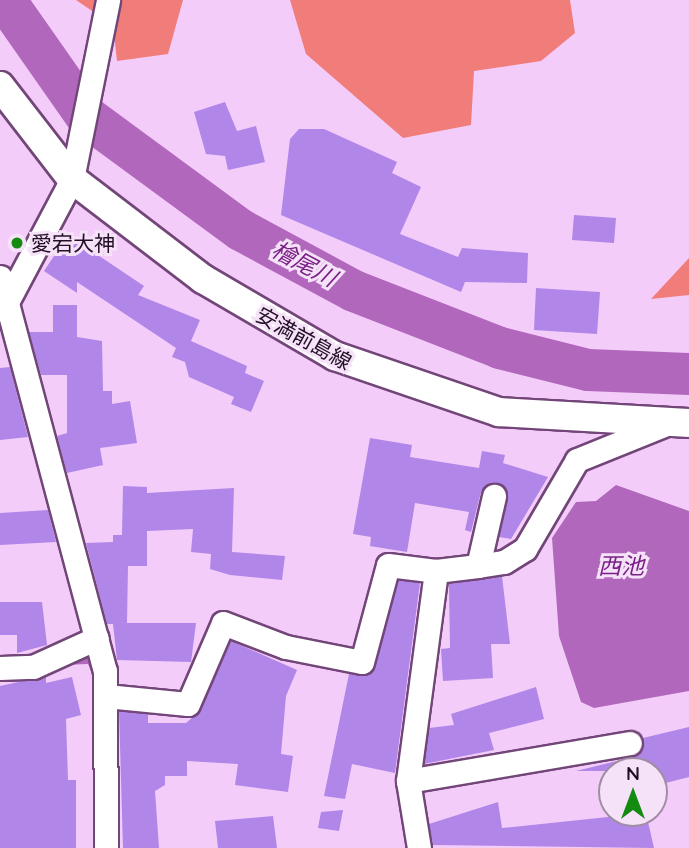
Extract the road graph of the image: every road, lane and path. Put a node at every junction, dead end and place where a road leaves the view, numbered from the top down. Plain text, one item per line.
1 (108, 0) edge
2 (0, 86) edge
3 (75, 168) junction
4 (0, 277) edge
5 (4, 301) edge
6 (677, 424) edge
7 (494, 496) dead end
8 (478, 566) junction
9 (436, 571) junction
10 (97, 638) junction
11 (0, 668) edge
12 (106, 696) junction
13 (630, 743) dead end
14 (408, 782) junction
15 (106, 848) edge
16 (419, 848) edge

1 - 3 street
2 - 3 main road, 安満前島線
3 - 5 street
3 - 6 main road, 安満前島線
4 - 5 street
5 - 10 street
6 - 8 street
7 - 8 street
8 - 9 street
9 - 12 street
9 - 14 street
10 - 11 street
10 - 12 street
12 - 15 street
13 - 14 street
14 - 16 street

